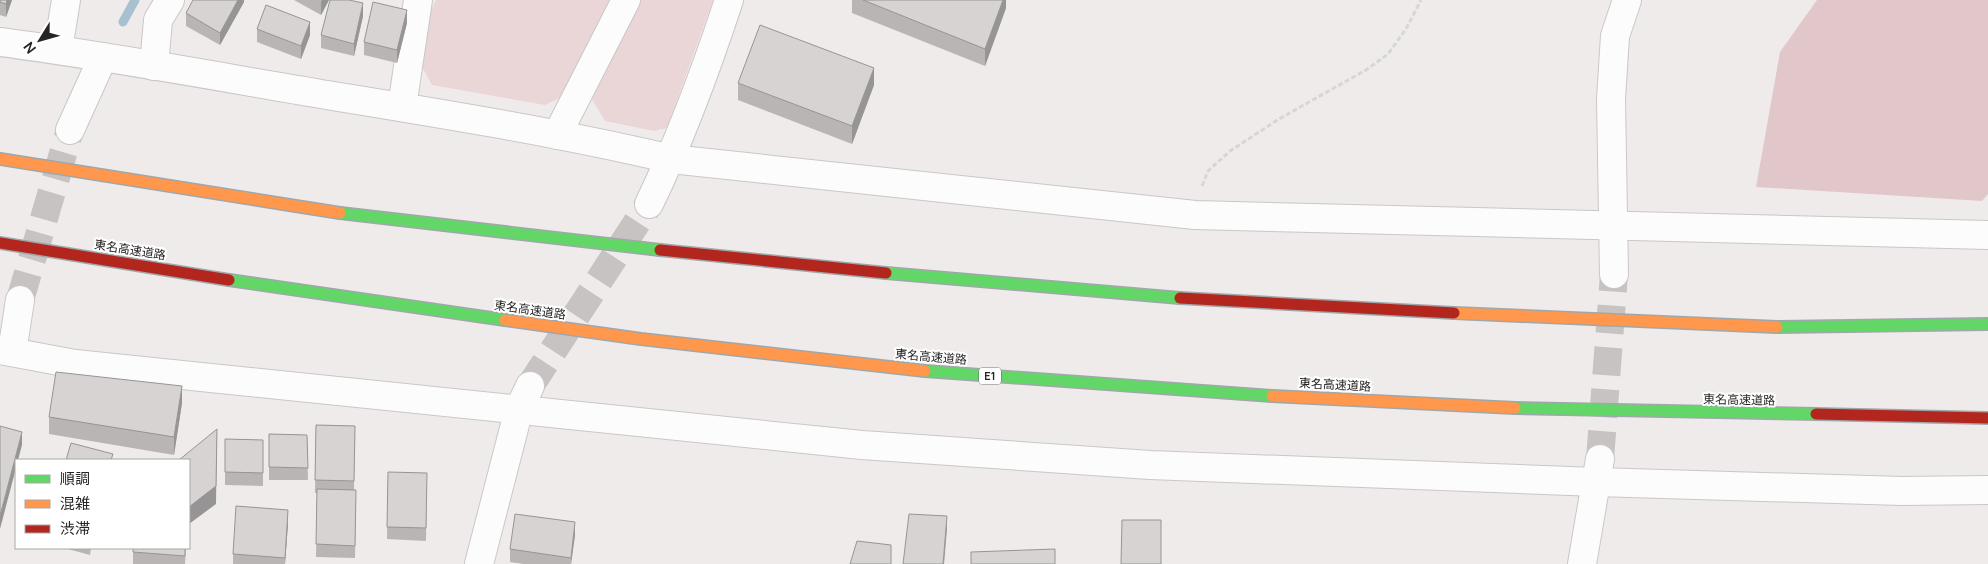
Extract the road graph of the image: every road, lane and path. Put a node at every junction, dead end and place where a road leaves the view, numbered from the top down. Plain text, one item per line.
1 (66, 0) edge
2 (170, 0) edge
3 (418, 0) edge
4 (626, 0) edge
5 (729, 0) edge
6 (1421, 0) edge
7 (1627, 0) edge
8 (0, 42) edge
9 (58, 50) junction
10 (103, 57) junction
11 (154, 66) junction
12 (402, 107) junction
13 (70, 130) tunnel mouth
14 (557, 136) junction
15 (0, 159) edge
16 (671, 159) junction
17 (649, 204) tunnel mouth
18 (1195, 215) junction
19 (1613, 225) junction
20 (1988, 235) edge
21 (0, 243) edge
22 (1614, 274) tunnel mouth
23 (20, 300) tunnel mouth
24 (1988, 324) edge
25 (6, 351) edge
26 (524, 398) junction
27 (1988, 418) edge
28 (1598, 471) junction
29 (1988, 490) edge
30 (479, 564) edge
31 (1582, 564) edge

1 - 9 street
2 - 11 street
3 - 12 street
4 - 14 street
5 - 16 street
6 - 18 path
7 - 19 street
8 - 9 street
9 - 10 street
10 - 11 street
10 - 13 street
11 - 12 street
12 - 14 street
14 - 16 street
15 - 24 highway
16 - 17 street
16 - 18 street
18 - 19 street
19 - 20 street
19 - 22 street
21 - 27 highway, 東名高速道路 / E1
23 - 25 street
25 - 26 street
26 - 28 street
26 - 30 street
28 - 29 street
28 - 31 street

